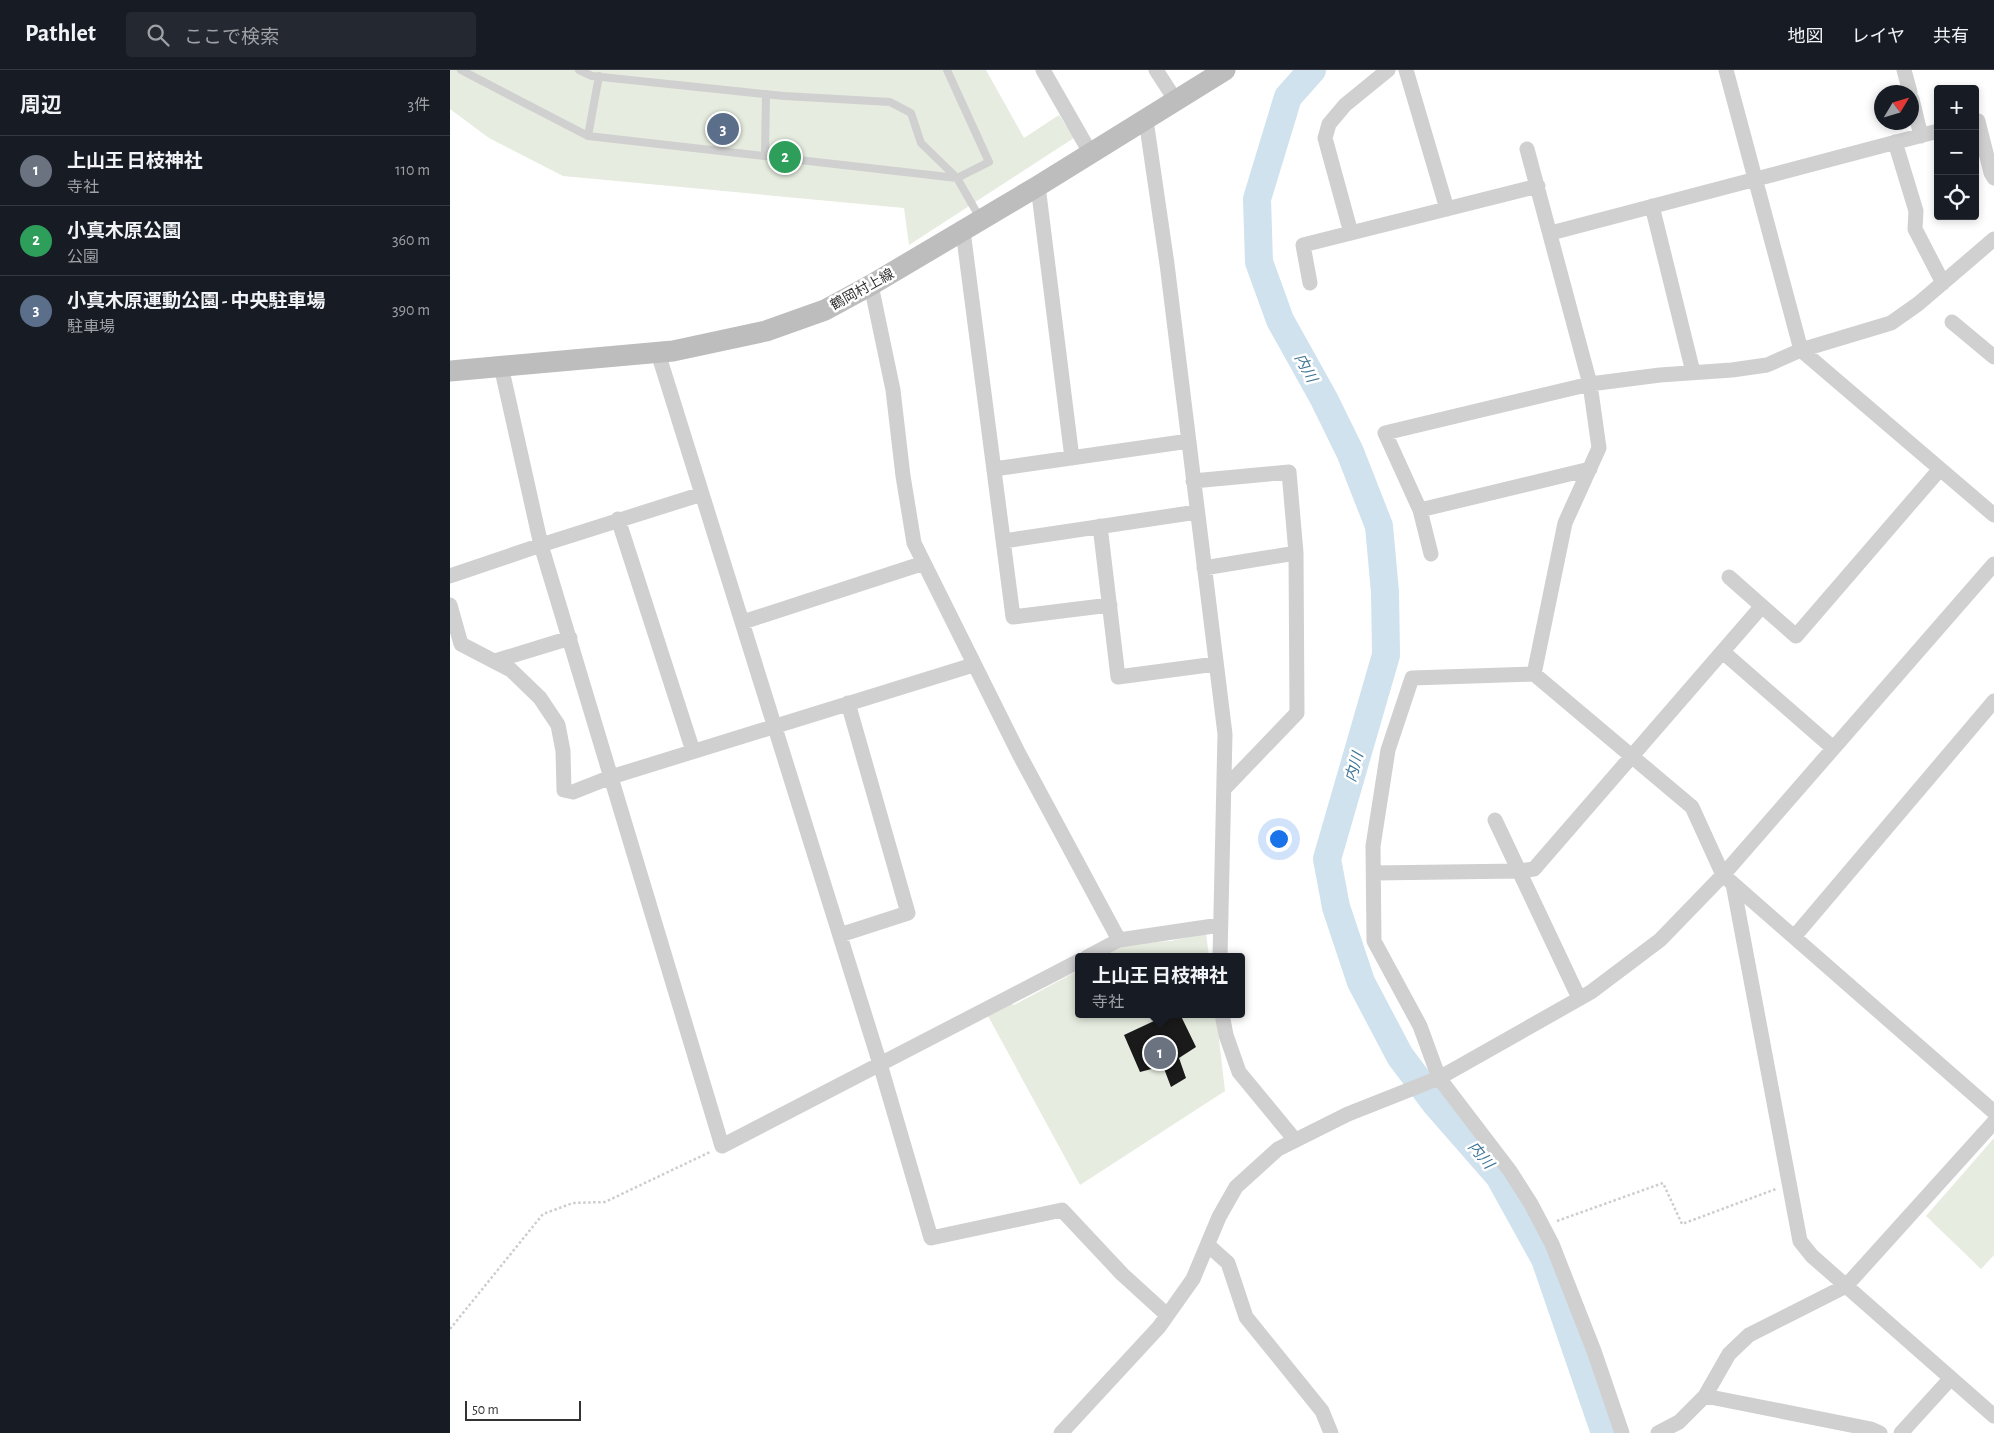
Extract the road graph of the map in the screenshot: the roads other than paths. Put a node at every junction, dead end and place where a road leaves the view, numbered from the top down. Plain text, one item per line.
1 (460, 70) edge
2 (579, 70) edge
3 (947, 70) edge
4 (1043, 70) edge
5 (1156, 70) edge
6 (1225, 70) edge
7 (1388, 70) edge
8 (1406, 70) edge
9 (1726, 70) edge
10 (1904, 70) edge
11 (599, 76) junction
12 (1908, 85) edge
13 (766, 94) junction
14 (1176, 102) junction
15 (1146, 120) junction
16 (1979, 125) edge
17 (1919, 128) edge
18 (1934, 132) edge
19 (588, 136) junction
20 (1921, 136) junction
21 (1895, 142) junction
22 (1528, 149) dead end
23 (1091, 154) junction
24 (765, 156) junction
25 (957, 178) junction
26 (1994, 178) edge
27 (1756, 179) junction
28 (1038, 186) junction
29 (1538, 186) junction
30 (1652, 206) junction
31 (1446, 209) junction
32 (981, 219) junction
33 (963, 231) junction
34 (1351, 233) junction
35 (1551, 233) junction
36 (1994, 239) edge
37 (1943, 282) junction
38 (1310, 283) dead end
39 (871, 285) junction
40 (1952, 322) dead end
41 (1801, 350) junction
42 (658, 352) junction
43 (1994, 357) edge
44 (501, 366) junction
45 (450, 371) edge
46 (1693, 372) junction
47 (1590, 384) junction
48 (1188, 441) junction
49 (1072, 458) junction
50 (994, 469) junction
51 (1590, 469) junction
52 (1940, 469) junction
53 (1193, 480) junction
54 (702, 494) junction
55 (1420, 510) junction
56 (1197, 512) junction
57 (1994, 515) edge
58 (618, 520) junction
59 (1100, 526) junction
60 (1004, 541) junction
61 (542, 545) junction
62 (1296, 553) junction
63 (1431, 554) dead end
64 (924, 563) junction
65 (1994, 564) edge
66 (1204, 568) junction
67 (450, 576) edge
68 (1729, 577) dead end
69 (450, 605) edge
70 (1110, 605) junction
71 (1762, 606) junction
72 (743, 622) junction
73 (570, 638) junction
74 (1723, 652) junction
75 (495, 660) junction
76 (1216, 664) junction
77 (973, 665) junction
78 (1534, 674) junction
79 (1994, 701) edge
80 (848, 704) junction
81 (775, 726) junction
82 (1833, 748) junction
83 (693, 751) junction
84 (1632, 756) junction
85 (611, 777) junction
86 (1224, 789) junction
87 (1495, 820) dead end
88 (1519, 871) junction
89 (1374, 873) junction
90 (1728, 880) junction
91 (1220, 925) junction
92 (840, 935) junction
93 (1794, 937) junction
94 (1119, 940) junction
95 (1095, 953) edge
96 (1220, 953) edge
97 (1075, 963) edge
98 (1579, 998) junction
99 (1223, 1018) edge
100 (880, 1064) junction
101 (1439, 1078) junction
102 (1994, 1112) edge
103 (1994, 1122) edge
104 (1295, 1140) junction
105 (1208, 1245) junction
106 (1846, 1286) junction
107 (1167, 1315) junction
108 (1952, 1378) junction
109 (1706, 1396) junction
110 (1994, 1416) edge
111 (1683, 1428) edge
112 (1061, 1433) edge
113 (1331, 1433) edge
114 (1622, 1433) edge
115 (1658, 1433) edge
116 (1880, 1433) edge
117 (1902, 1433) edge

1 - 19 lane
2 - 11 lane
3 - 25 lane
4 - 23 street
5 - 14 street
6 - 14 main road, 鶴岡村上線
7 - 34 street
8 - 31 street
9 - 27 street
10 - 12 street
11 - 13 lane
11 - 19 lane
13 - 24 lane
13 - 25 lane
14 - 15 main road, 鶴岡村上線
15 - 23 main road, 鶴岡村上線
15 - 48 street
16 - 26 street
17 - 20 street
18 - 20 street
19 - 24 lane
20 - 21 street
21 - 27 street
21 - 37 street
22 - 29 street
23 - 28 main road, 鶴岡村上線
24 - 25 lane
25 - 32 lane
27 - 30 street
27 - 41 street
28 - 32 main road, 鶴岡村上線
28 - 49 street
29 - 31 street
29 - 35 street
30 - 35 street
30 - 46 street
31 - 34 street
32 - 33 main road, 鶴岡村上線
33 - 39 main road, 鶴岡村上線
33 - 50 street
34 - 38 street
35 - 47 street
36 - 37 street
37 - 41 street
39 - 42 main road, 鶴岡村上線
39 - 64 street
40 - 43 street
41 - 46 street
41 - 52 street
42 - 44 main road, 鶴岡村上線
42 - 54 street
44 - 45 main road, 鶴岡村上線
44 - 61 street
46 - 47 street
47 - 51 street
47 - 55 street
48 - 49 street
48 - 53 street
49 - 50 street
50 - 60 street
51 - 55 street
51 - 78 street
52 - 57 street
52 - 71 street
53 - 56 street
53 - 62 street
54 - 58 street
54 - 72 street
55 - 63 street
56 - 59 street
56 - 66 street
58 - 61 street
58 - 83 street
59 - 60 street
59 - 70 street
60 - 70 street
61 - 67 street
61 - 73 street
62 - 66 street
62 - 86 street
64 - 72 street
64 - 77 street
65 - 82 street
66 - 76 street
68 - 71 street
69 - 75 street
70 - 76 street
71 - 74 street
72 - 81 street
73 - 75 street
73 - 85 street
74 - 82 street
74 - 84 street
75 - 85 street
76 - 86 street
77 - 80 street
77 - 94 street
78 - 84 street
78 - 89 street
79 - 93 street
80 - 81 street
80 - 92 street
81 - 83 street
81 - 92 street
82 - 90 street
83 - 85 street
84 - 88 street
84 - 90 street
85 - 100 street
86 - 91 street
87 - 88 street
88 - 89 street
88 - 98 street
89 - 101 street
90 - 93 street
90 - 98 street
90 - 106 street
91 - 94 street
91 - 96 street
92 - 100 street
93 - 102 street
94 - 95 street
97 - 100 street
98 - 101 street
99 - 104 street
100 - 107 street
101 - 104 street
101 - 114 street
103 - 106 street
104 - 105 street
105 - 107 street
105 - 113 street
106 - 108 street
106 - 109 street
107 - 112 street
108 - 110 street
108 - 117 street
109 - 111 street
109 - 116 street
111 - 115 street

